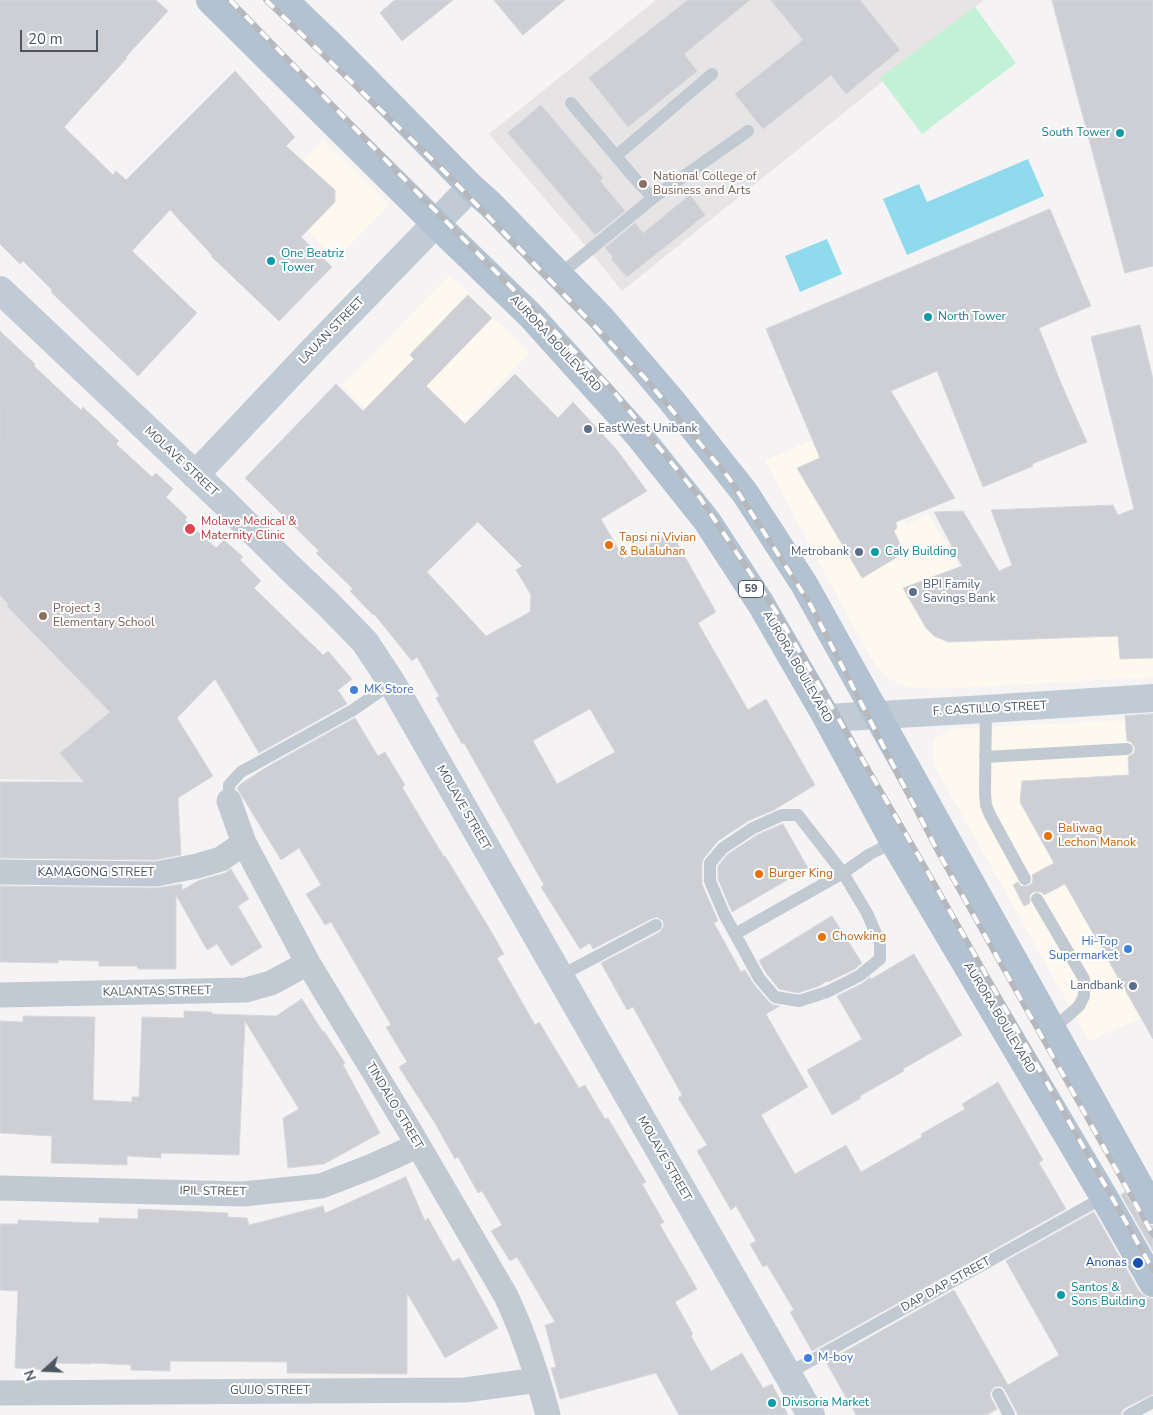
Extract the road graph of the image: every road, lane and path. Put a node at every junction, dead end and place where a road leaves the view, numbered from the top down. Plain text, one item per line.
1 (210, 0) edge
2 (284, 0) edge
3 (712, 74) dead end
4 (571, 103) dead end
5 (748, 131) dead end
6 (616, 156) junction
7 (471, 187) junction
8 (653, 198) junction
9 (435, 223) junction
10 (559, 275) junction
11 (0, 290) edge
12 (196, 475) junction
13 (392, 683) junction
14 (1153, 698) edge
15 (986, 710) junction
16 (877, 715) junction
17 (827, 718) junction
18 (1127, 749) dead end
19 (985, 757) junction
20 (229, 801) joint
21 (894, 842) junction
22 (244, 843) junction
23 (0, 872) edge
24 (843, 873) junction
25 (1025, 879) dead end
26 (1037, 899) dead end
27 (656, 925) dead end
28 (735, 934) junction
29 (308, 963) junction
30 (560, 976) junction
31 (0, 995) edge
32 (1053, 1029) junction
33 (418, 1146) junction
34 (0, 1188) edge
35 (1104, 1196) junction
36 (1153, 1210) edge
37 (1153, 1283) edge
38 (787, 1374) junction
39 (538, 1380) junction
40 (0, 1393) edge
41 (998, 1394) dead end
42 (1153, 1402) edge
43 (548, 1415) edge
44 (811, 1415) edge
45 (1009, 1415) edge
46 (1129, 1415) edge

1 - 9 main road, AURORA BOULEVARD / 59
2 - 7 main road
3 - 6 lane
4 - 6 lane
5 - 8 lane
6 - 8 lane
7 - 9 street, LAUAN STREET
7 - 10 main road
8 - 10 lane
9 - 12 street, LAUAN STREET
9 - 17 main road, AURORA BOULEVARD / 59
10 - 16 main road
11 - 12 street, MOLAVE STREET
12 - 13 street, MOLAVE STREET
13 - 20 lane
13 - 30 street, MOLAVE STREET
14 - 15 street, F. CASTILLO STREET
15 - 16 street, F. CASTILLO STREET
15 - 19 lane
16 - 17 street, F. CASTILLO STREET
16 - 32 main road
17 - 21 main road, AURORA BOULEVARD / 59
18 - 19 lane
19 - 25 lane
20 - 22 street, TINDALO STREET
21 - 24 lane
21 - 35 main road, AURORA BOULEVARD / 59
22 - 23 street, KAMAGONG STREET
22 - 29 street, TINDALO STREET
24 - 28 lane
24 - 28 lane
24 - 28 lane
26 - 32 lane
27 - 30 lane
29 - 31 street, KALANTAS STREET
29 - 33 street, TINDALO STREET
30 - 38 street, MOLAVE STREET
32 - 36 main road
33 - 34 street, IPIL STREET
33 - 39 street, TINDALO STREET
35 - 37 main road, AURORA BOULEVARD / 59
35 - 38 lane, DAP DAP STREET
38 - 44 street, MOLAVE STREET
39 - 40 street, GUIJO STREET
39 - 43 street, TINDALO STREET
41 - 45 lane
42 - 46 lane

